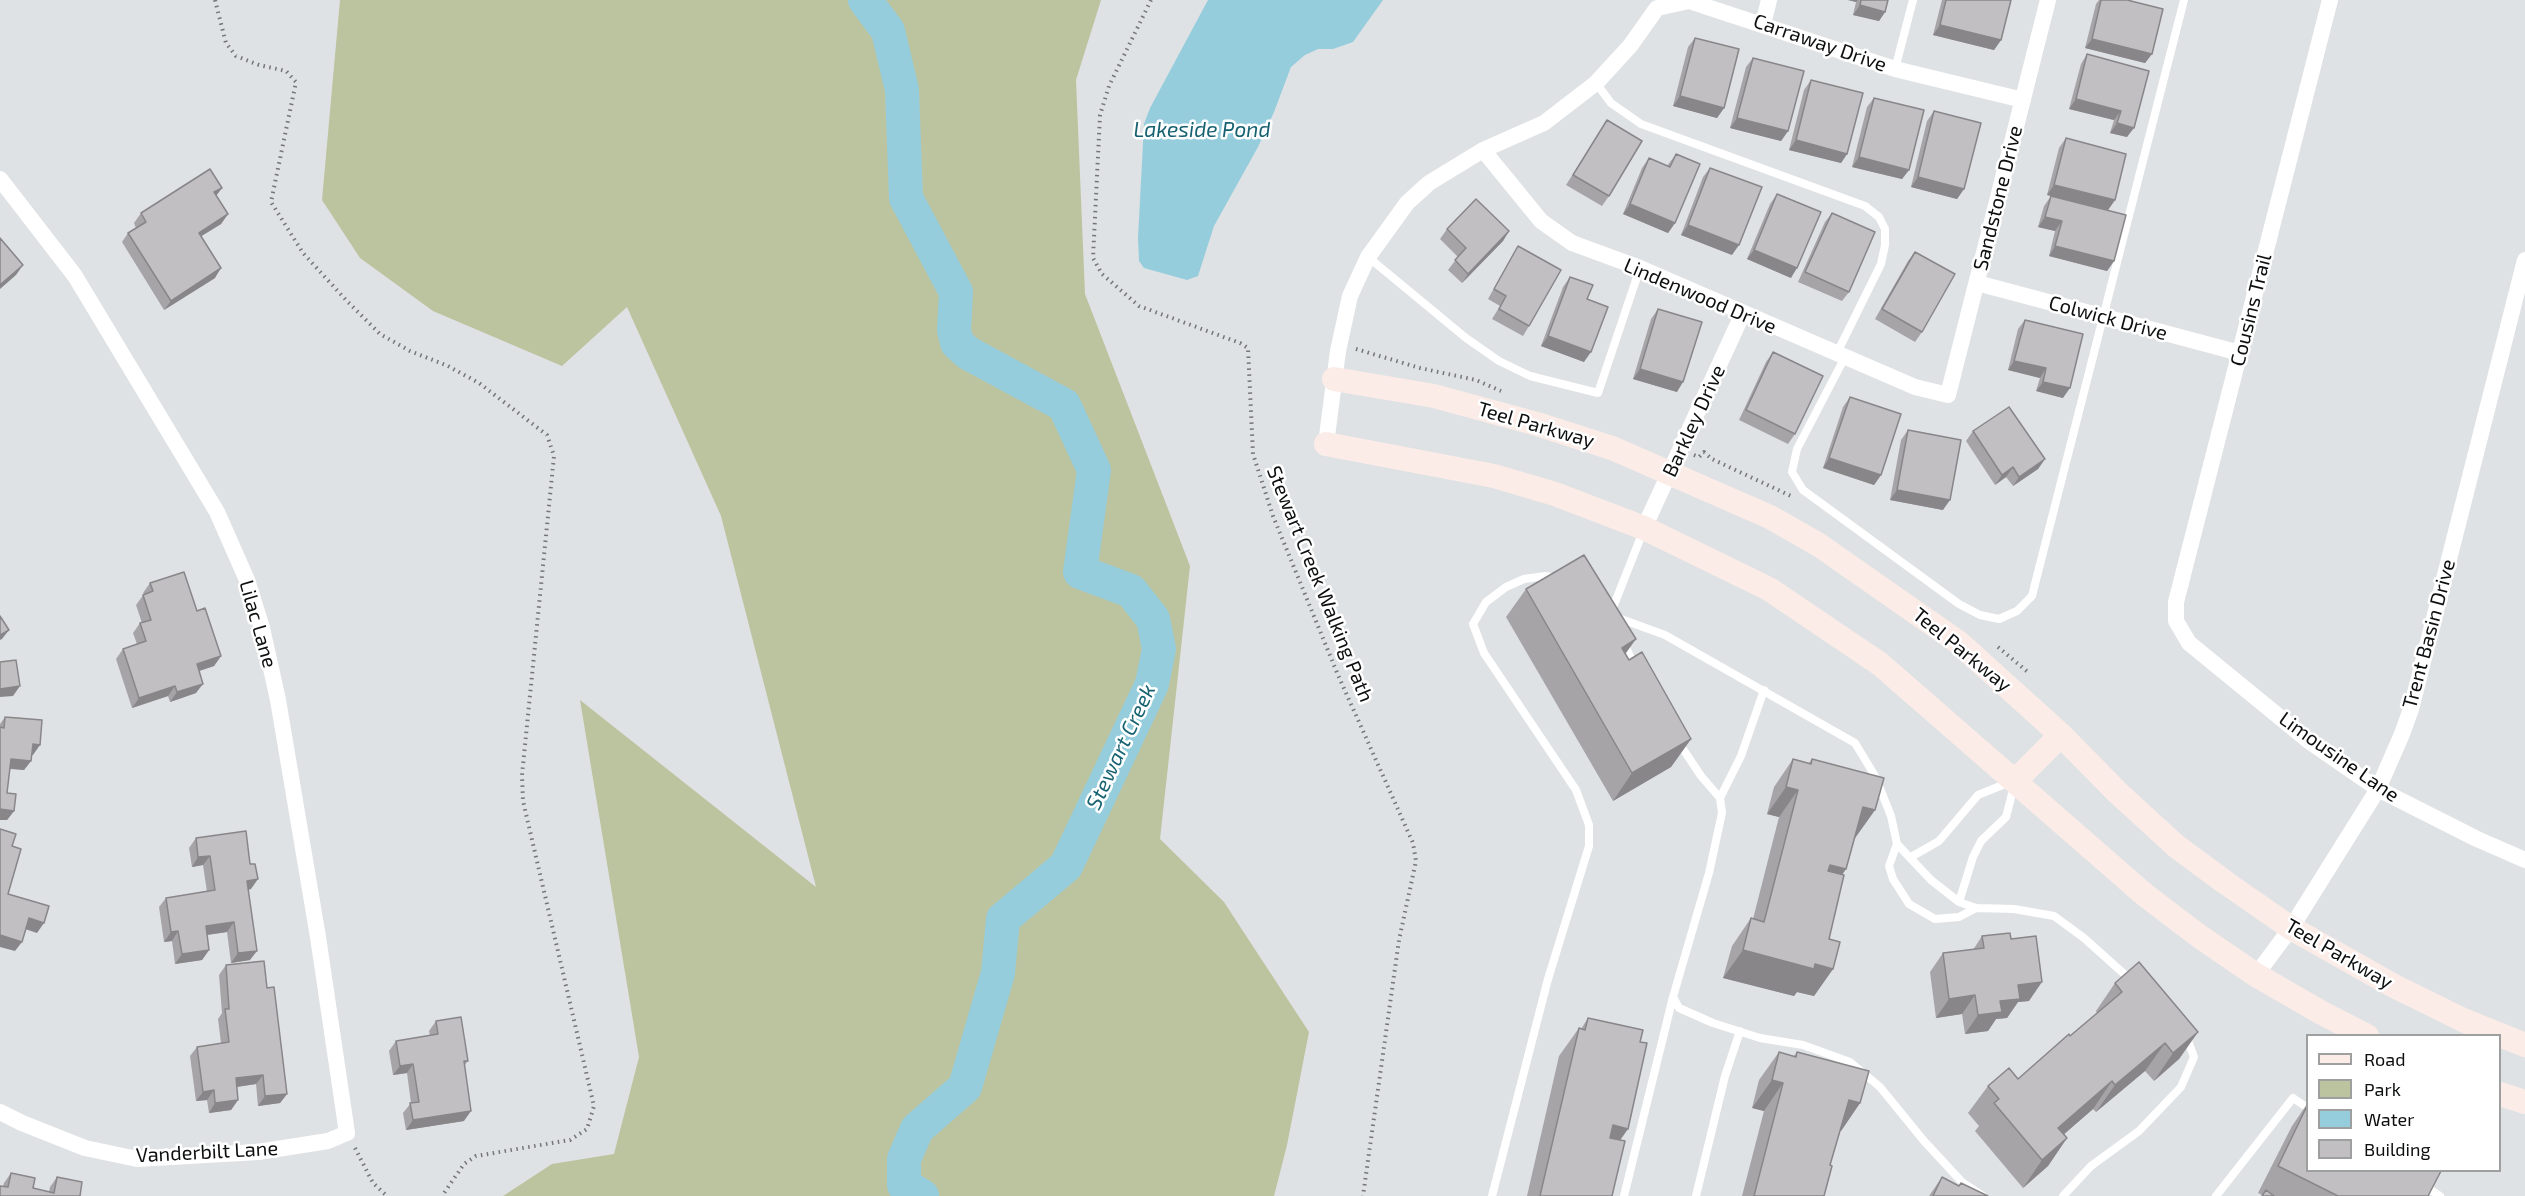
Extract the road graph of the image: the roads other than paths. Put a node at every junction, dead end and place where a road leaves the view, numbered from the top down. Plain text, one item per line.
1 (1769, 0) edge
2 (1913, 0) edge
3 (2048, 0) edge
4 (2184, 0) edge
5 (2330, 0) edge
6 (1763, 24) junction
7 (1896, 69) junction
8 (1596, 83) junction
9 (2023, 100) junction
10 (1483, 150) junction
11 (0, 179) edge
12 (1368, 257) junction
13 (2525, 260) edge
14 (1640, 268) junction
15 (1977, 283) junction
16 (1743, 313) junction
17 (2105, 317) junction
18 (2240, 353) junction
19 (1841, 355) junction
20 (1334, 379) junction
21 (1948, 395) joint
22 (1326, 444) joint
23 (1670, 472) junction
24 (1644, 528) junction
25 (1564, 579) edge
26 (1603, 606) edge
27 (1610, 615) junction
28 (2176, 621) joint
29 (1614, 624) edge
30 (1619, 633) edge
31 (1641, 678) edge
32 (1764, 690) junction
33 (2061, 735) junction
34 (1675, 736) edge
35 (2016, 780) junction
36 (2378, 789) junction
37 (1720, 798) junction
38 (1897, 844) junction
39 (1911, 857) junction
40 (2525, 860) edge
41 (1959, 902) junction
42 (1976, 908) junction
43 (2290, 928) junction
44 (2256, 975) junction
45 (2137, 985) edge
46 (1673, 997) junction
47 (2184, 1028) edge
48 (1740, 1031) junction
49 (2365, 1034) edge
50 (2498, 1034) edge
51 (2501, 1035) edge
52 (2525, 1045) edge
53 (2501, 1095) edge
54 (2525, 1102) edge
55 (2306, 1107) edge
56 (0, 1112) edge
57 (347, 1132) joint
58 (2411, 1177) edge
59 (1492, 1196) edge
60 (1624, 1196) edge
61 (1696, 1196) edge
62 (1983, 1196) edge
63 (2063, 1196) edge
64 (2216, 1196) edge
65 (2440, 1196) edge

1 - 6 street
2 - 7 lane
3 - 9 street, Sandstone Drive
4 - 17 lane
5 - 18 street, Cousins Trail
6 - 7 street, Carraway Drive
6 - 8 street, Carraway Drive
7 - 9 street, Carraway Drive
8 - 10 street, Carraway Drive
8 - 19 lane
9 - 15 street, Sandstone Drive
10 - 12 street, Carraway Drive
10 - 14 street, Lindenwood Drive
11 - 57 street, Lilac Lane
12 - 14 lane
12 - 20 street, Carraway Drive
13 - 36 street, Trent Basin Drive
14 - 16 street, Lindenwood Drive
15 - 17 street, Colwick Drive
15 - 21 street, Sandstone Drive
16 - 19 street, Lindenwood Drive
16 - 23 street, Barkley Drive
17 - 18 street, Colwick Drive
17 - 19 lane
18 - 28 street, Cousins Trail
19 - 21 street, Lindenwood Drive
20 - 22 street, Carraway Drive
20 - 23 street, Teel Parkway
22 - 24 street
23 - 24 street, Barkley Drive
23 - 33 street, Teel Parkway
24 - 27 lane
24 - 35 street
25 - 59 lane
26 - 27 lane
27 - 29 lane
27 - 32 lane
28 - 36 street, Limousine Lane
30 - 31 lane
32 - 37 lane
32 - 38 lane
33 - 35 street
33 - 43 street, Teel Parkway
34 - 37 lane
35 - 39 lane
35 - 41 lane
35 - 44 street
36 - 40 street, Limousine Lane
36 - 43 street, Trent Basin Drive
37 - 46 lane
38 - 39 lane
38 - 42 lane
39 - 41 lane
41 - 42 lane
42 - 45 lane
43 - 44 street, Trent Basin Drive
43 - 50 street, Teel Parkway
44 - 49 street
46 - 48 lane
46 - 60 lane
47 - 63 lane
48 - 61 lane
48 - 62 lane
51 - 52 street, Teel Parkway
53 - 54 street
55 - 64 lane
56 - 57 street, Vanderbilt Lane
58 - 65 lane

